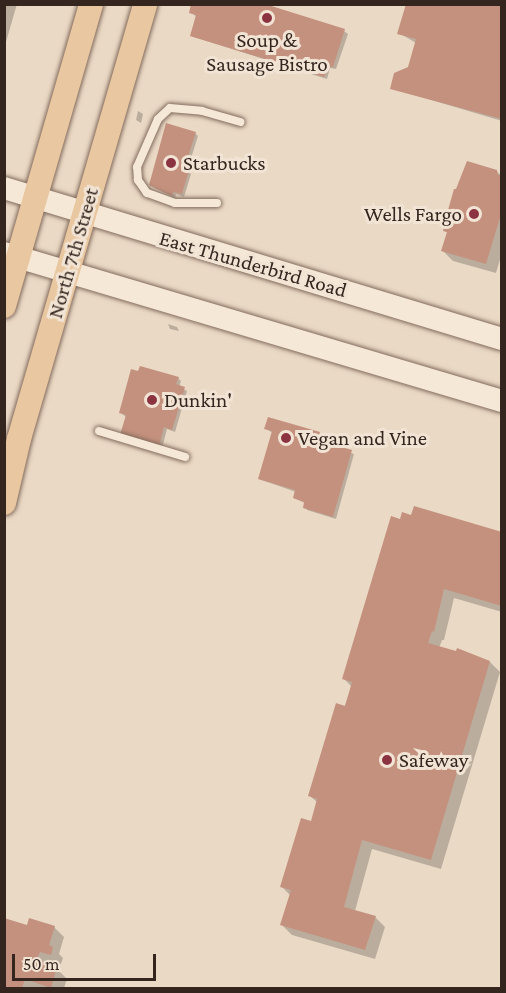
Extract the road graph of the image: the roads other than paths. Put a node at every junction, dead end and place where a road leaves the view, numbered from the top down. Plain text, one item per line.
1 (91, 4) edge
2 (144, 4) edge
3 (240, 122) dead end
4 (4, 188) edge
5 (35, 198) junction
6 (217, 203) dead end
7 (84, 214) junction
8 (11, 255) edge
9 (68, 272) junction
10 (4, 306) edge
11 (501, 339) edge
12 (501, 401) edge
13 (99, 431) dead end
14 (185, 457) dead end
15 (4, 503) edge

1 - 5 main road
2 - 7 main road, North 7th Street
3 - 6 lane
4 - 5 main road, East Thunderbird Road
5 - 7 main road, East Thunderbird Road
5 - 8 main road
7 - 9 main road, North 7th Street
7 - 11 main road, East Thunderbird Road
8 - 9 main road
8 - 10 main road
9 - 12 main road
9 - 15 main road, North 7th Street
13 - 14 lane

